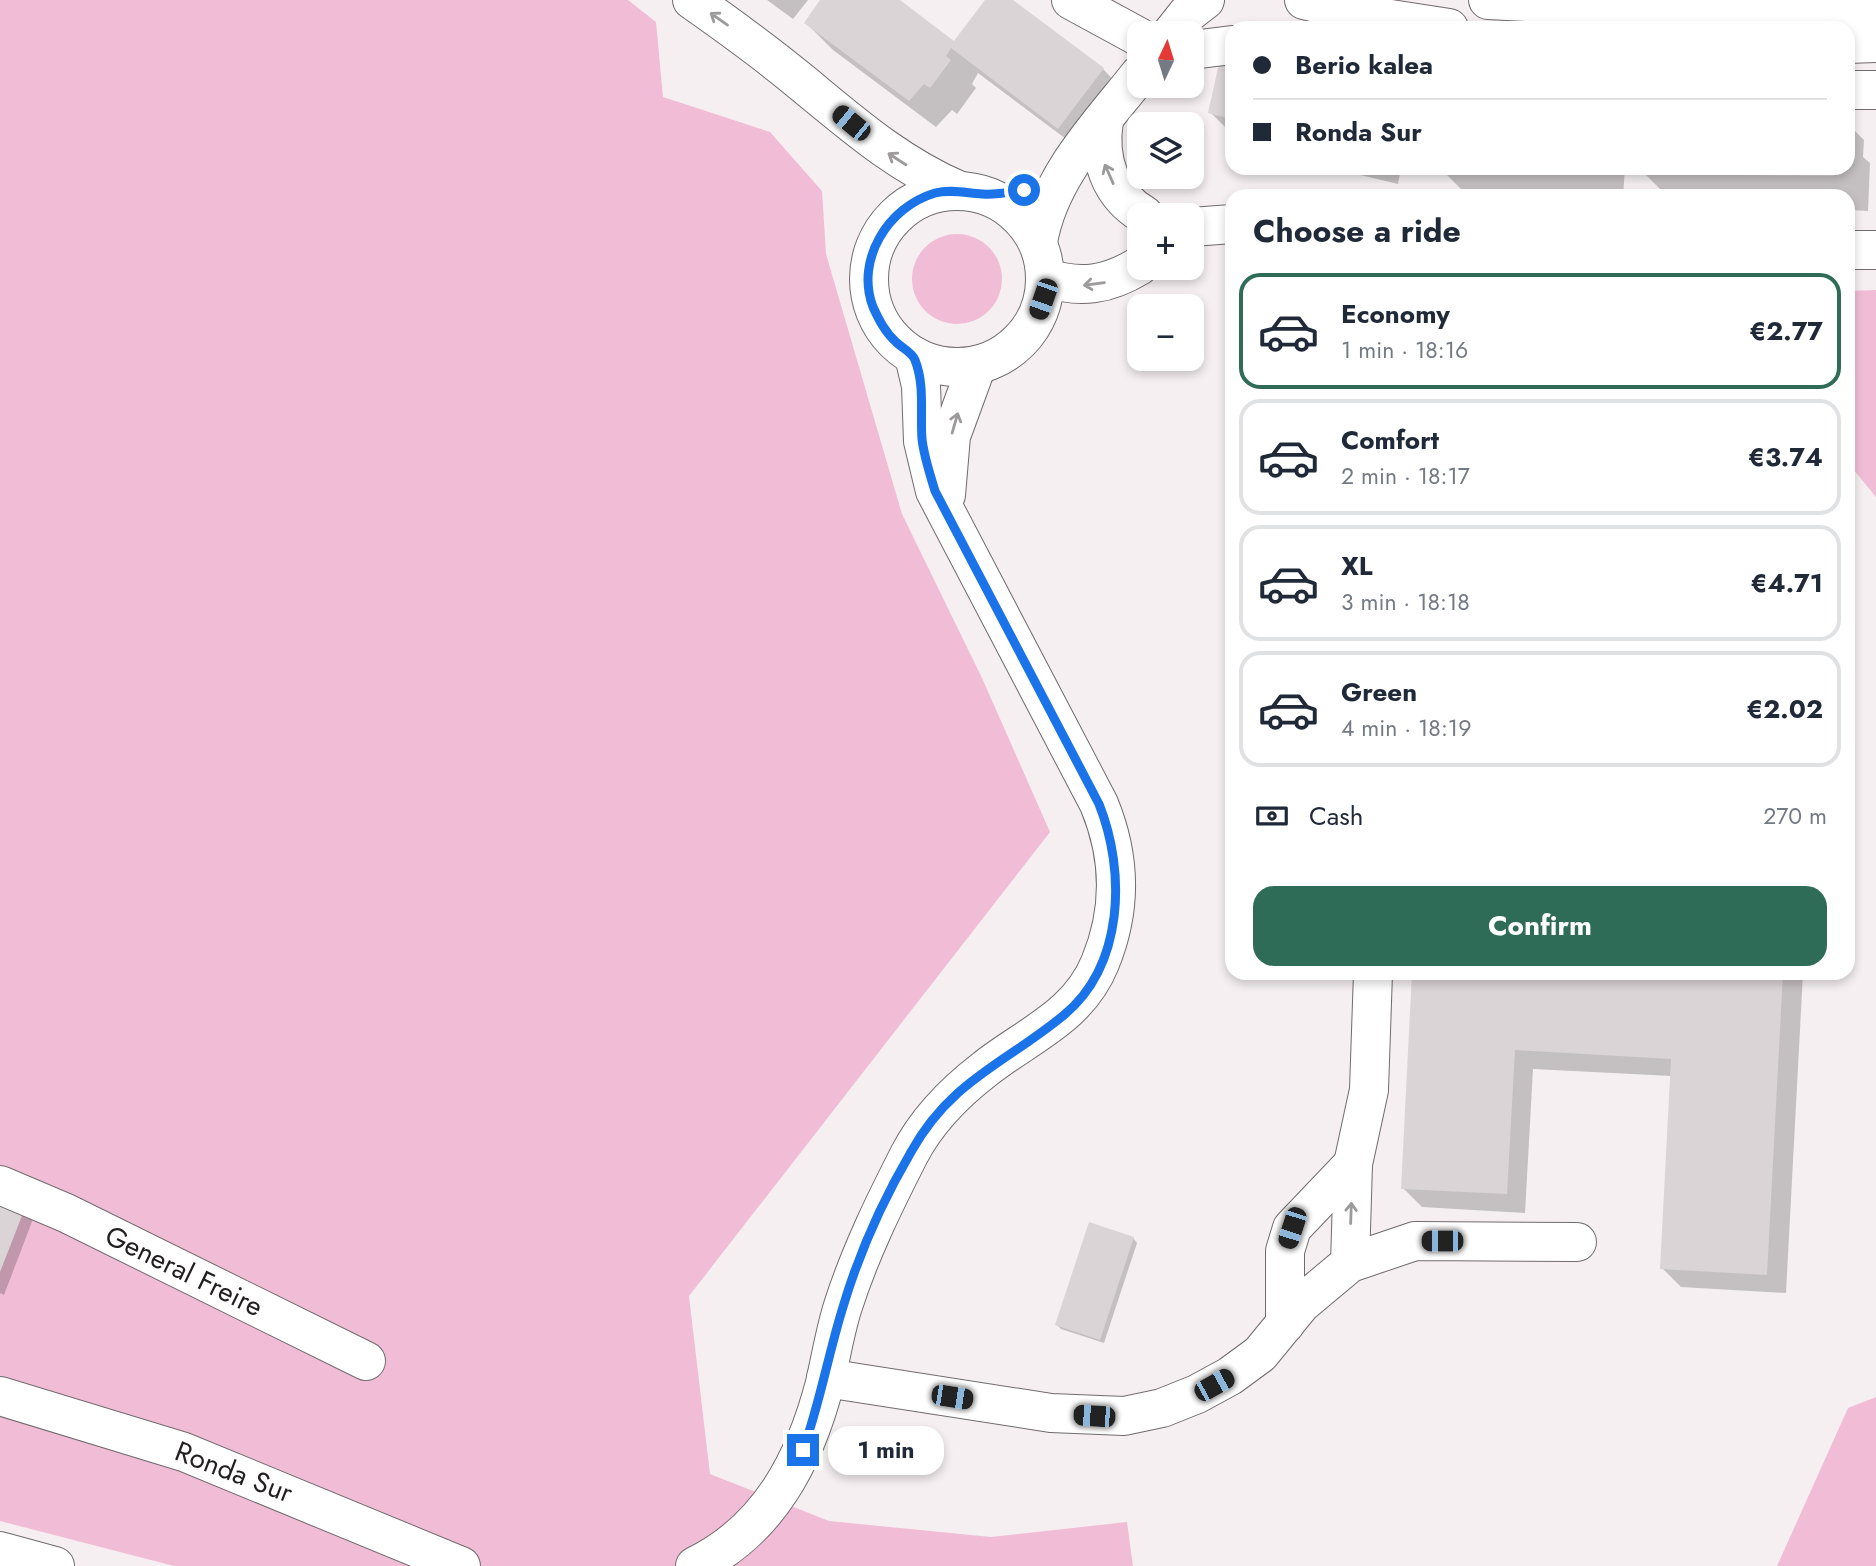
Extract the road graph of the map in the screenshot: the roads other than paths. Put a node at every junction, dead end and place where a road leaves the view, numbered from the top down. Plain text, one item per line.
1 (692, 0) edge
2 (1071, 0) edge
3 (1172, 0) edge
4 (1205, 0) edge
5 (1304, 0) edge
6 (1488, 0) edge
7 (1876, 11) edge
8 (1171, 21) edge
9 (1181, 21) edge
10 (1404, 21) edge
11 (1127, 30) edge
12 (1876, 43) edge
13 (1855, 44) edge
14 (1225, 46) edge
15 (1204, 48) edge
16 (1127, 90) edge
17 (1855, 90) edge
18 (1876, 90) edge
19 (1104, 120) junction
20 (1063, 173) junction
21 (969, 192) junction
22 (1129, 203) edge
23 (1225, 224) edge
24 (1204, 225) edge
25 (1038, 242) junction
26 (1855, 250) edge
27 (1876, 250) edge
28 (1127, 272) edge
29 (1046, 278) junction
30 (914, 356) junction
31 (976, 365) junction
32 (946, 514) junction
33 (1373, 980) edge
34 (1353, 1164) junction
35 (0, 1185) edge
36 (1577, 1242) dead end
37 (1350, 1263) junction
38 (1285, 1324) junction
39 (366, 1362) dead end
40 (826, 1378) junction
41 (0, 1396) edge
42 (0, 1551) edge
43 (55, 1566) edge
44 (461, 1566) edge
45 (695, 1566) edge

21 -> 1 main road
2 - 11 main road
3 - 8 main road
4 - 9 main road
5 - 10 main road
6 - 7 main road
12 - 13 main road
14 - 15 main road
16 - 19 main road
17 - 18 main road
19 - 20 main road
22 -> 19 main road
20 - 21 main road
20 - 25 main road
21 - 25 main road
21 - 30 main road
23 - 24 main road
25 - 29 main road
26 - 27 main road
28 -> 29 main road
29 - 31 main road
30 - 31 main road
30 - 32 main road
32 -> 31 main road
32 - 40 main road
33 - 34 main road
37 -> 34 main road
34 - 38 main road
35 - 39 main road, General Freire
36 - 37 main road
37 - 38 main road
38 - 40 main road
40 - 45 main road
41 - 44 main road, Ronda Sur
42 - 43 main road

